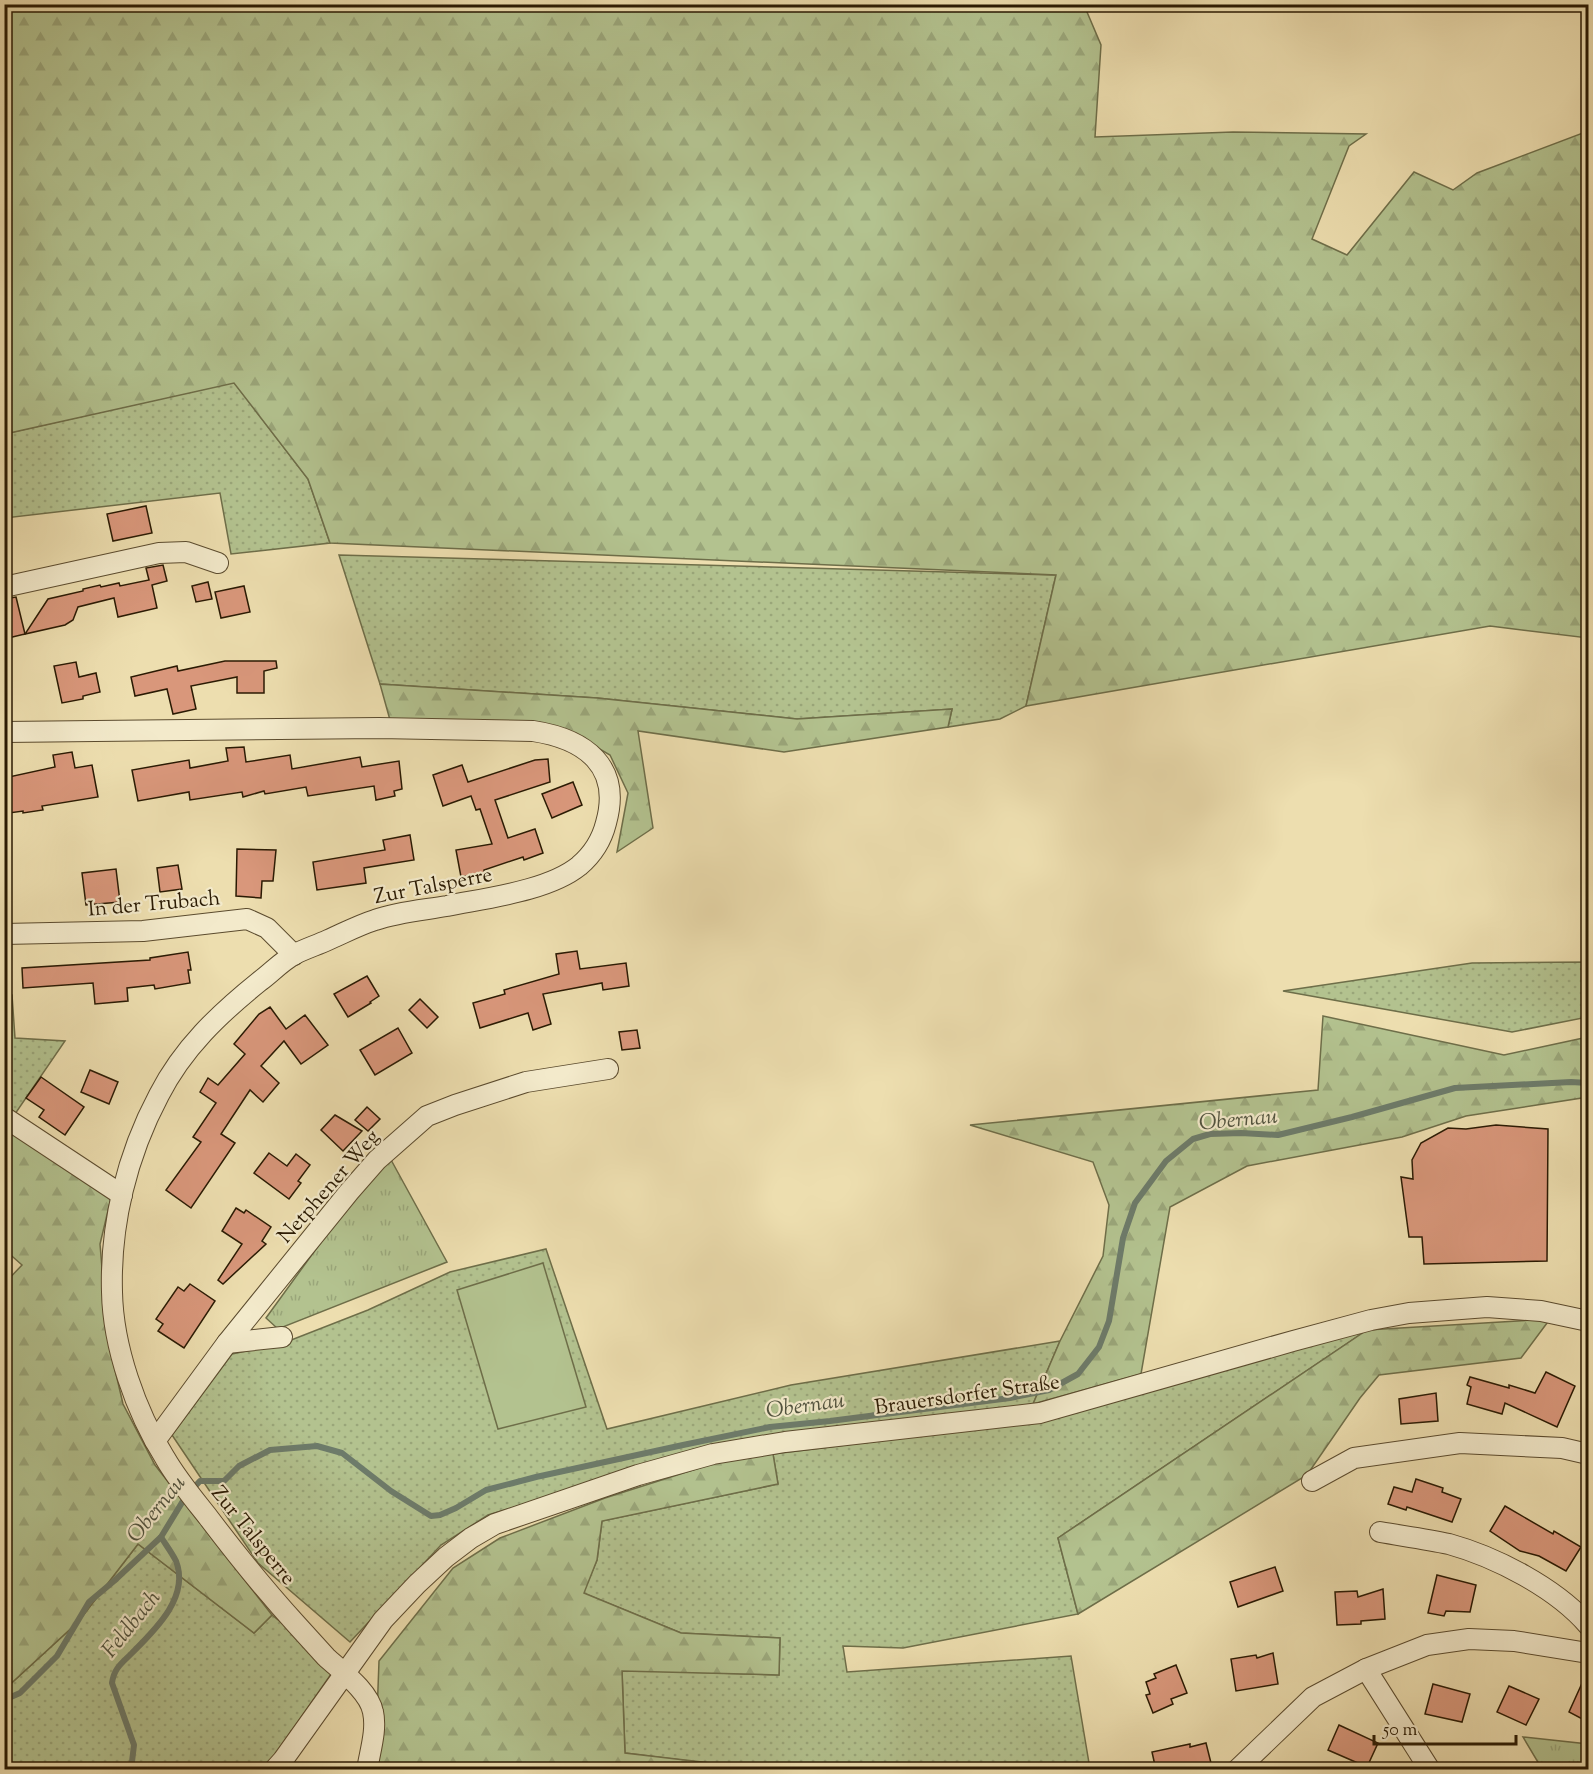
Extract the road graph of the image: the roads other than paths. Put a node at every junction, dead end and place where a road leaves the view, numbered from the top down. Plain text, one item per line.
1 (218, 563) dead end
2 (4, 587) edge
3 (4, 732) edge
4 (4, 934) edge
5 (294, 955) junction
6 (608, 1069) dead end
7 (4, 1117) edge
8 (122, 1195) junction
9 (1588, 1321) edge
10 (282, 1337) dead end
11 (227, 1343) junction
12 (155, 1441) junction
13 (1588, 1454) edge
14 (1312, 1480) dead end
15 (1380, 1532) dead end
16 (1588, 1625) edge
17 (1588, 1653) edge
18 (1366, 1669) junction
19 (344, 1675) junction
20 (274, 1770) edge
21 (367, 1770) edge
22 (1237, 1770) edge
23 (1430, 1770) edge

1 - 2 street
3 - 5 street, Zur Talsperre
4 - 5 street, In der Trubach
5 - 8 street, Zur Talsperre
6 - 11 street, Netphener Weg
7 - 8 street
8 - 12 street, Zur Talsperre
9 - 19 street, Brauersdorfer Straße
10 - 11 street
11 - 12 street, Netphener Weg
12 - 19 street, Zur Talsperre
13 - 14 street
15 - 16 street
17 - 18 street
18 - 22 street
18 - 23 street
19 - 20 street, Brauersdorfer Straße
19 - 21 street, Zur Talsperre

